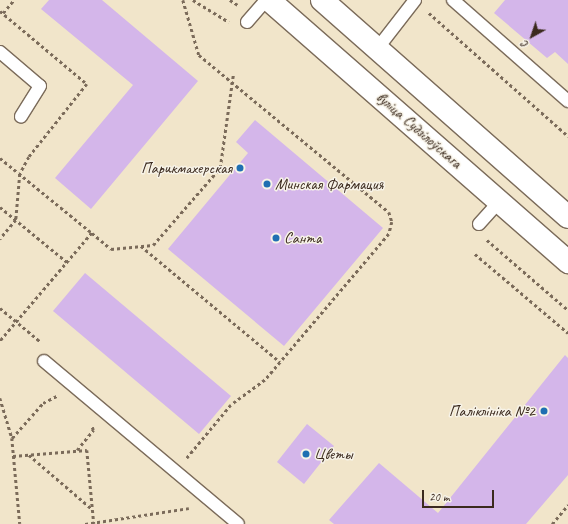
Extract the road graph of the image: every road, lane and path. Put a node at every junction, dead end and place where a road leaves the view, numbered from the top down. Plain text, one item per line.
1 (14, 0) edge
2 (183, 0) edge
3 (193, 0) edge
4 (266, 0) edge
5 (269, 0) edge
6 (322, 0) edge
7 (415, 0) edge
8 (453, 0) edge
9 (3, 13) dead end
10 (247, 22) dead end
11 (229, 23) dead end
12 (377, 49) junction
13 (0, 52) edge
14 (234, 75) dead end
15 (232, 83) junction
16 (568, 102) edge
17 (21, 116) dead end
18 (568, 136) edge
19 (0, 158) edge
20 (500, 201) junction
21 (0, 207) edge
22 (568, 217) edge
23 (16, 220) junction
24 (479, 224) dead end
25 (92, 233) junction
26 (0, 239) edge
27 (487, 240) dead end
28 (141, 246) junction
29 (476, 254) dead end
30 (67, 262) junction
31 (568, 262) edge
32 (568, 310) edge
33 (568, 333) edge
34 (0, 341) edge
35 (44, 361) dead end
36 (280, 362) junction
37 (60, 396) dead end
38 (0, 398) edge
39 (92, 424) dead end
40 (12, 438) junction
41 (76, 451) junction
42 (29, 455) junction
43 (13, 456) junction
44 (184, 461) dead end
45 (568, 505) edge
46 (192, 508) dead end
47 (93, 509) junction
48 (94, 523) edge
49 (20, 524) edge
50 (85, 524) edge
51 (238, 524) edge
52 (552, 524) edge

1 - 9 path
2 - 15 path
3 - 11 path
4 - 10 lane
5 - 20 main road, вуліца Судзілоўскага
6 - 12 main road, вуліца Судзілоўскага
7 - 12 lane
7 - 18 path
8 - 16 lane
12 - 22 main road, вуліца Судзілоўскага
13 - 17 lane
14 - 15 path
15 - 28 path
15 - 36 path
19 - 25 path
20 - 24 lane
20 - 31 main road, вуліца Судзілоўскага
21 - 23 path
23 - 26 path
23 - 30 path
25 - 28 path
25 - 30 path
27 - 32 path
28 - 36 path
29 - 33 path
30 - 34 path
35 - 51 lane
36 - 44 path
37 - 40 path
38 - 40 path
39 - 41 path
40 - 43 path
41 - 42 path
41 - 47 path
42 - 43 path
42 - 47 path
43 - 49 path
45 - 52 path
46 - 48 path
47 - 48 path
48 - 50 path

